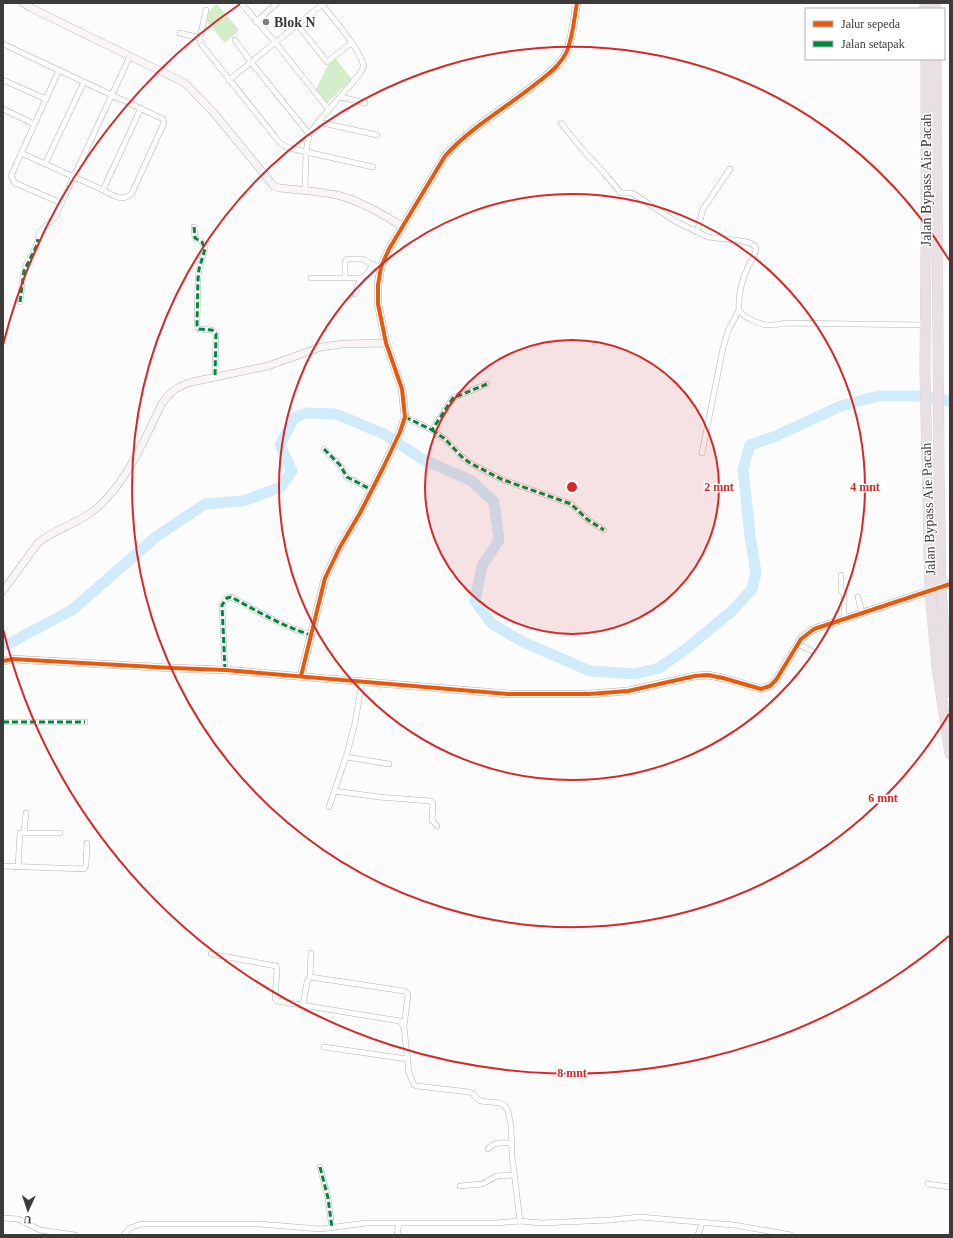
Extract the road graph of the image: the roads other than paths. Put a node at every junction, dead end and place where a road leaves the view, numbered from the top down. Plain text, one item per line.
1 (23, 3) edge
2 (241, 3) edge
3 (277, 3) edge
4 (577, 3) edge
5 (323, 4) edge
6 (206, 10) dead end
7 (256, 22) junction
8 (297, 24) junction
9 (180, 33) dead end
10 (200, 38) junction
11 (235, 40) dead end
12 (275, 42) junction
13 (351, 43) junction
14 (3, 44) edge
15 (130, 56) junction
16 (926, 60) edge
17 (936, 60) edge
18 (251, 62) junction
19 (59, 70) junction
20 (3, 80) edge
21 (229, 80) junction
22 (84, 82) junction
23 (112, 94) junction
24 (341, 97) junction
25 (46, 99) junction
26 (365, 103) dead end
27 (141, 108) junction
28 (3, 109) edge
29 (329, 110) junction
30 (318, 122) junction
31 (561, 123) dead end
32 (34, 124) junction
33 (309, 134) junction
34 (377, 135) dead end
35 (306, 152) junction
36 (21, 153) junction
37 (45, 164) junction
38 (373, 167) dead end
39 (730, 169) dead end
40 (74, 176) junction
41 (104, 190) junction
42 (305, 190) junction
43 (61, 204) junction
44 (194, 227) dead end
45 (403, 227) junction
46 (697, 232) junction
47 (373, 264) junction
48 (381, 267) junction
49 (345, 277) junction
50 (311, 278) dead end
51 (360, 278) junction
52 (355, 294) dead end
53 (20, 302) dead end
54 (739, 310) junction
55 (925, 325) junction
56 (386, 343) junction
57 (215, 378) junction
58 (487, 384) dead end
59 (405, 417) junction
60 (432, 430) junction
61 (324, 449) dead end
62 (702, 454) dead end
63 (372, 490) junction
64 (604, 530) dead end
65 (842, 576) dead end
66 (946, 586) edge
67 (3, 591) edge
68 (930, 591) junction
69 (858, 597) dead end
70 (862, 613) junction
71 (844, 619) junction
72 (311, 635) junction
73 (798, 644) junction
74 (812, 650) dead end
75 (3, 661) edge
76 (225, 670) junction
77 (301, 676) junction
78 (362, 682) junction
79 (950, 692) edge
80 (3, 722) edge
81 (85, 722) dead end
82 (950, 754) edge
83 (346, 758) junction
84 (390, 764) dead end
85 (334, 791) junction
86 (329, 807) dead end
87 (26, 813) dead end
88 (437, 826) dead end
89 (24, 832) junction
90 (60, 833) dead end
91 (87, 843) dead end
92 (3, 866) edge
93 (18, 867) junction
94 (311, 953) dead end
95 (211, 954) dead end
96 (310, 977) junction
97 (303, 1005) junction
98 (404, 1027) junction
99 (324, 1047) dead end
100 (407, 1059) junction
101 (512, 1143) junction
102 (488, 1149) dead end
103 (320, 1167) dead end
104 (514, 1175) junction
105 (928, 1184) dead end
106 (460, 1186) dead end
107 (950, 1187) edge
108 (3, 1218) edge
109 (520, 1221) junction
110 (702, 1222) junction
111 (399, 1224) junction
112 (332, 1228) junction
113 (75, 1235) edge
114 (124, 1235) edge
115 (397, 1235) edge
116 (698, 1235) edge
117 (791, 1235) edge

1 - 15 street
2 - 7 street
3 - 7 street
4 - 45 street
5 - 8 street
5 - 13 street
6 - 10 street
7 - 12 street
8 - 12 street
8 - 13 street
9 - 10 street
10 - 21 street
11 - 18 street
12 - 18 street
12 - 29 street
13 - 24 street
14 - 19 street
15 - 23 street
15 - 42 street
16 - 55 highway, Jalan Bypass Aie Pacah
17 - 66 highway, Jalan Bypass Aie Pacah
18 - 21 street
18 - 33 street
19 - 22 street
19 - 25 street
20 - 25 street
21 - 35 street
22 - 23 street
22 - 37 street
23 - 27 street
23 - 40 street
24 - 26 street
24 - 29 street
25 - 32 street
27 - 41 street
27 - 41 street
28 - 32 street
29 - 30 street
30 - 33 street
30 - 34 street
31 - 46 street
32 - 36 street
33 - 35 street
35 - 38 street
35 - 42 street
36 - 37 street
36 - 43 street
37 - 40 street
39 - 46 street
40 - 41 street
40 - 43 street
42 - 45 street
43 - 53 street
44 - 57 street
45 - 48 street
46 - 54 street
47 - 48 street
47 - 49 street
47 - 51 street
48 - 56 street
49 - 50 street
49 - 51 street
51 - 52 street
54 - 55 street
54 - 62 street
55 - 68 highway, Jalan Bypass Aie Pacah
56 - 57 street
56 - 59 street
57 - 67 street
58 - 60 street
59 - 60 street
59 - 63 street
60 - 64 street
61 - 63 street
63 - 72 street
65 - 71 street
66 - 68 street
66 - 79 highway, Jalan Bypass Aie Pacah
68 - 70 street
68 - 82 highway, Jalan Bypass Aie Pacah
69 - 70 street
70 - 71 street
71 - 73 street
72 - 76 street
72 - 77 street
73 - 74 street
73 - 78 street
75 - 76 street
76 - 77 street
77 - 78 street
78 - 83 street
80 - 81 street
83 - 84 street
83 - 85 street
85 - 86 street
85 - 88 street
87 - 89 street
89 - 90 street
89 - 93 street
91 - 93 street
92 - 93 street
94 - 96 street
95 - 97 street
96 - 97 street
96 - 98 street
97 - 98 street
98 - 100 street
99 - 100 street
100 - 101 street
101 - 102 street
101 - 104 street
103 - 112 street
104 - 106 street
104 - 109 street
105 - 107 street
108 - 113 street
109 - 110 street
109 - 111 street
110 - 116 street
110 - 117 street
111 - 112 street
111 - 115 street
112 - 114 street

